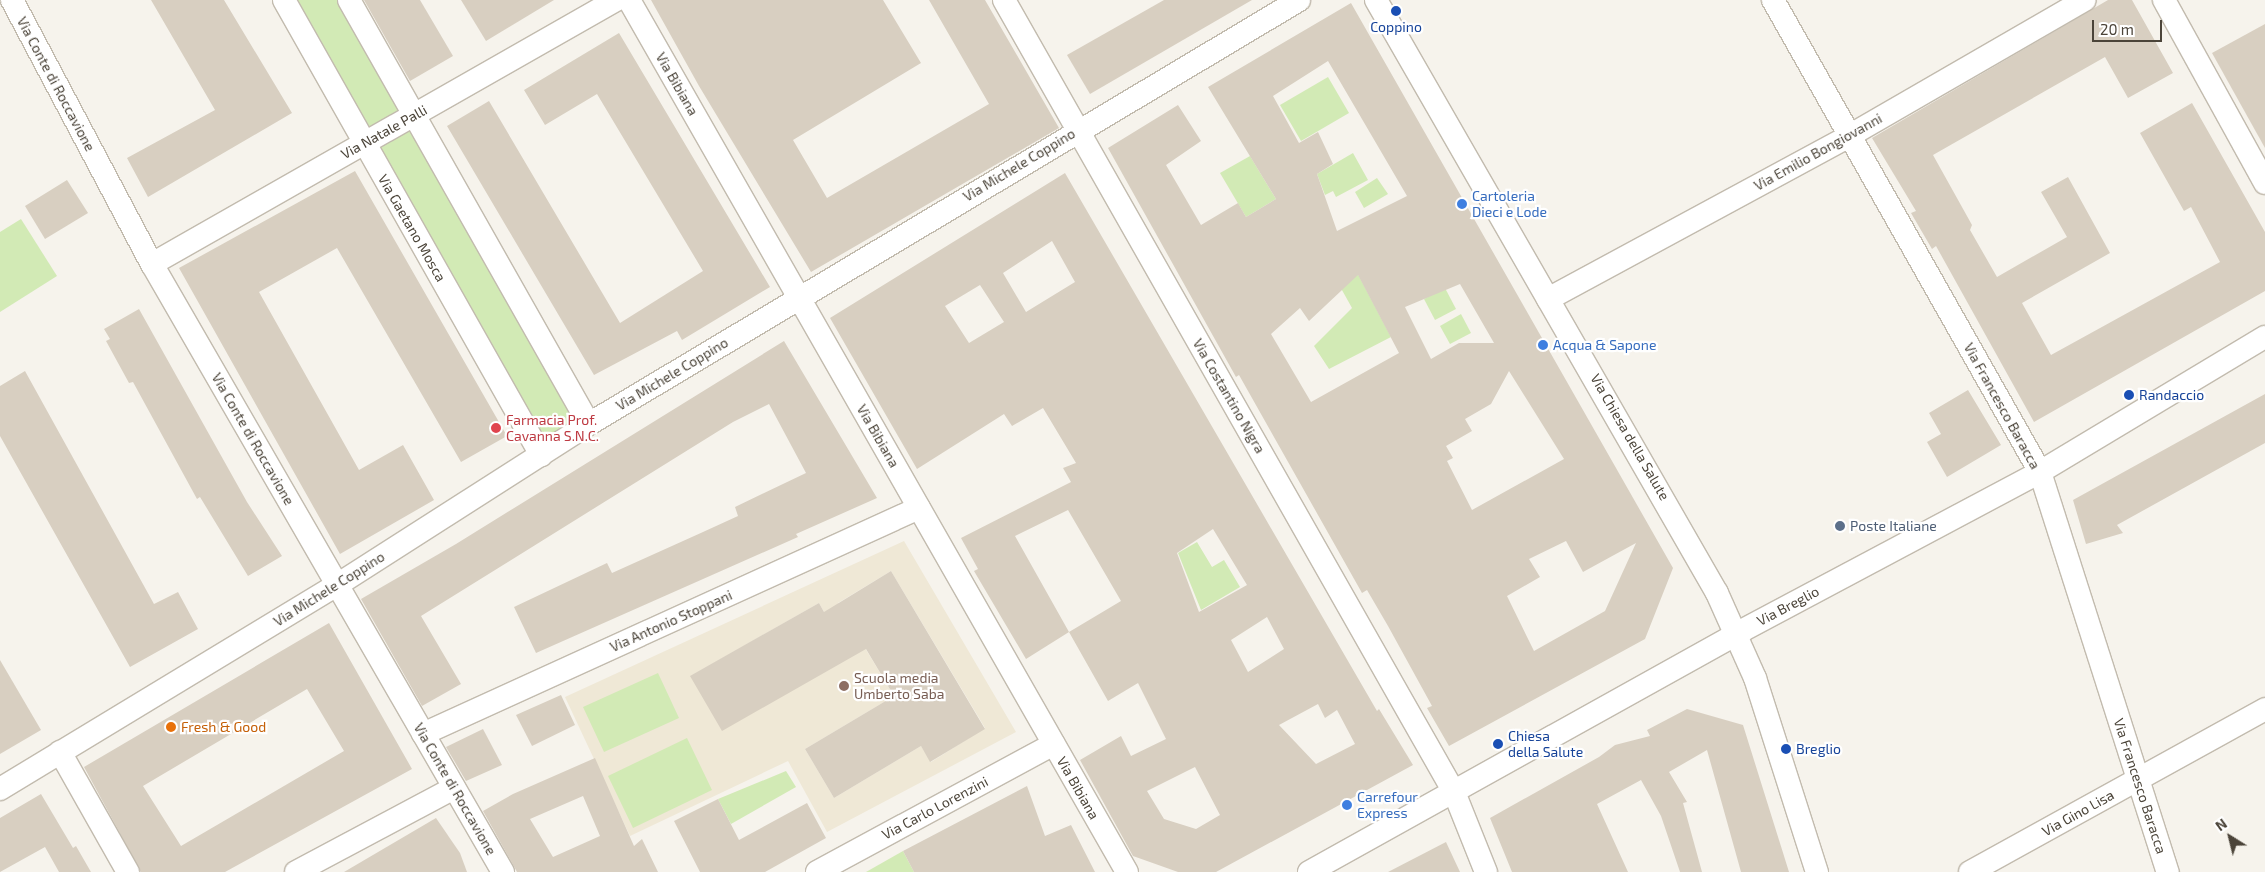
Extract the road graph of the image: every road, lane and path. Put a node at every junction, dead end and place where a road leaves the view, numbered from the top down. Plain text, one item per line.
1 (12, 0) edge
2 (284, 0) edge
3 (349, 0) edge
4 (616, 0) edge
5 (629, 0) edge
6 (1004, 0) edge
7 (1299, 0) edge
8 (1376, 0) edge
9 (1773, 0) edge
10 (2085, 0) edge
11 (2164, 0) edge
12 (414, 115) junction
13 (1078, 130) junction
14 (1849, 136) junction
15 (364, 143) junction
16 (2265, 183) edge
17 (152, 264) junction
18 (799, 298) junction
19 (1548, 298) junction
20 (2265, 337) edge
21 (589, 424) junction
22 (541, 455) junction
23 (2040, 472) junction
24 (919, 508) junction
25 (337, 585) junction
26 (1737, 634) junction
27 (2265, 709) edge
28 (423, 734) junction
29 (1054, 744) junction
30 (60, 752) junction
31 (2137, 780) junction
32 (454, 788) junction
33 (0, 789) edge
34 (1454, 792) junction
35 (128, 872) edge
36 (296, 872) edge
37 (503, 872) edge
38 (817, 872) edge
39 (1127, 872) edge
40 (1309, 872) edge
41 (1486, 872) edge
42 (1817, 872) edge
43 (1970, 872) edge
44 (2168, 872) edge

1 - 17 street, Via Conte di Roccavione
2 - 15 street, Via Gaetano Mosca
3 - 12 street
4 - 12 street, Via Natale Palli
5 - 18 street, Via Bibiana
6 - 13 street, Via Costantino Nigra
7 - 13 street, Via Michele Coppino
8 - 19 street, Via Chiesa della Salute
9 - 14 street, Via Francesco Baracca
10 - 14 street, Via Emilio Bongiovanni
11 - 16 street
12 - 15 street, Via Natale Palli
12 - 21 street
13 - 18 street, Via Michele Coppino
13 - 34 street, Via Costantino Nigra
14 - 19 street, Via Emilio Bongiovanni
14 - 23 street, Via Francesco Baracca
15 - 17 street, Via Natale Palli
15 - 22 street, Via Gaetano Mosca
17 - 25 street, Via Conte di Roccavione
18 - 21 street, Via Michele Coppino
18 - 24 street, Via Bibiana
19 - 26 street, Via Chiesa della Salute
20 - 23 street, Via Breglio
21 - 22 street, Via Michele Coppino
22 - 25 street, Via Michele Coppino
23 - 26 street, Via Breglio
23 - 31 street, Via Francesco Baracca
24 - 28 street, Via Antonio Stoppani
24 - 29 street, Via Bibiana
25 - 28 street, Via Conte di Roccavione
25 - 30 street, Via Michele Coppino
26 - 34 street, Via Breglio
26 - 42 street, Via Chiesa della Salute
27 - 31 street, Via Gino Lisa
28 - 32 street, Via Conte di Roccavione
29 - 38 street, Via Carlo Lorenzini
29 - 39 street, Via Bibiana
30 - 33 street, Via Michele Coppino
30 - 35 street
31 - 43 street, Via Gino Lisa
31 - 44 street, Via Francesco Baracca
32 - 36 street
32 - 37 street, Via Conte di Roccavione
34 - 40 street, Via Breglio
34 - 41 street, Via Costantino Nigra

